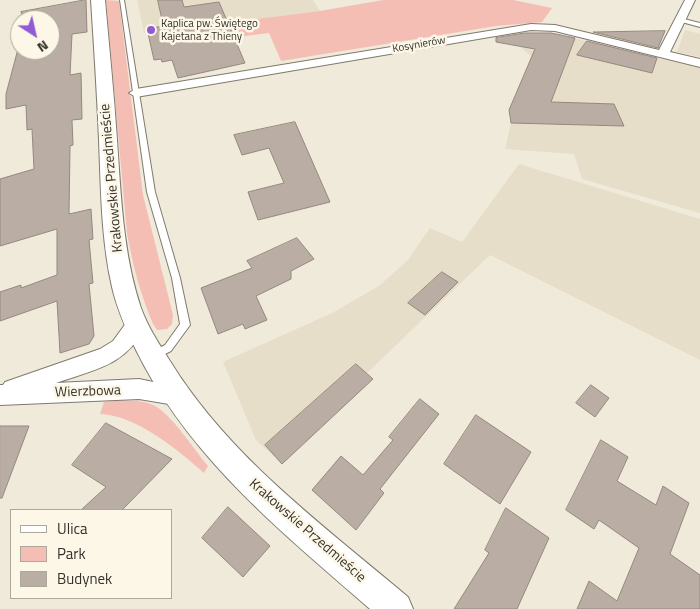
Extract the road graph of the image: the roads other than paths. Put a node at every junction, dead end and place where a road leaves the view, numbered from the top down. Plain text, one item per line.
1 (98, 0) edge
2 (122, 0) edge
3 (690, 0) edge
4 (680, 20) junction
5 (700, 25) edge
6 (663, 54) junction
7 (700, 63) edge
8 (136, 93) junction
9 (136, 325) junction
10 (152, 356) junction
11 (0, 394) edge
12 (175, 396) junction
13 (396, 609) edge

1 - 9 street, Krakowskie Przedmieście
2 - 8 lane
3 - 4 street
4 - 5 lane
4 - 6 street
6 - 7 street, Kosynierów
6 - 8 street, Kosynierów
8 - 10 lane
9 - 10 street, Krakowskie Przedmieście
9 - 11 street, Wierzbowa
10 - 12 street, Krakowskie Przedmieście
11 - 12 street, Wierzbowa
12 - 13 street, Krakowskie Przedmieście

